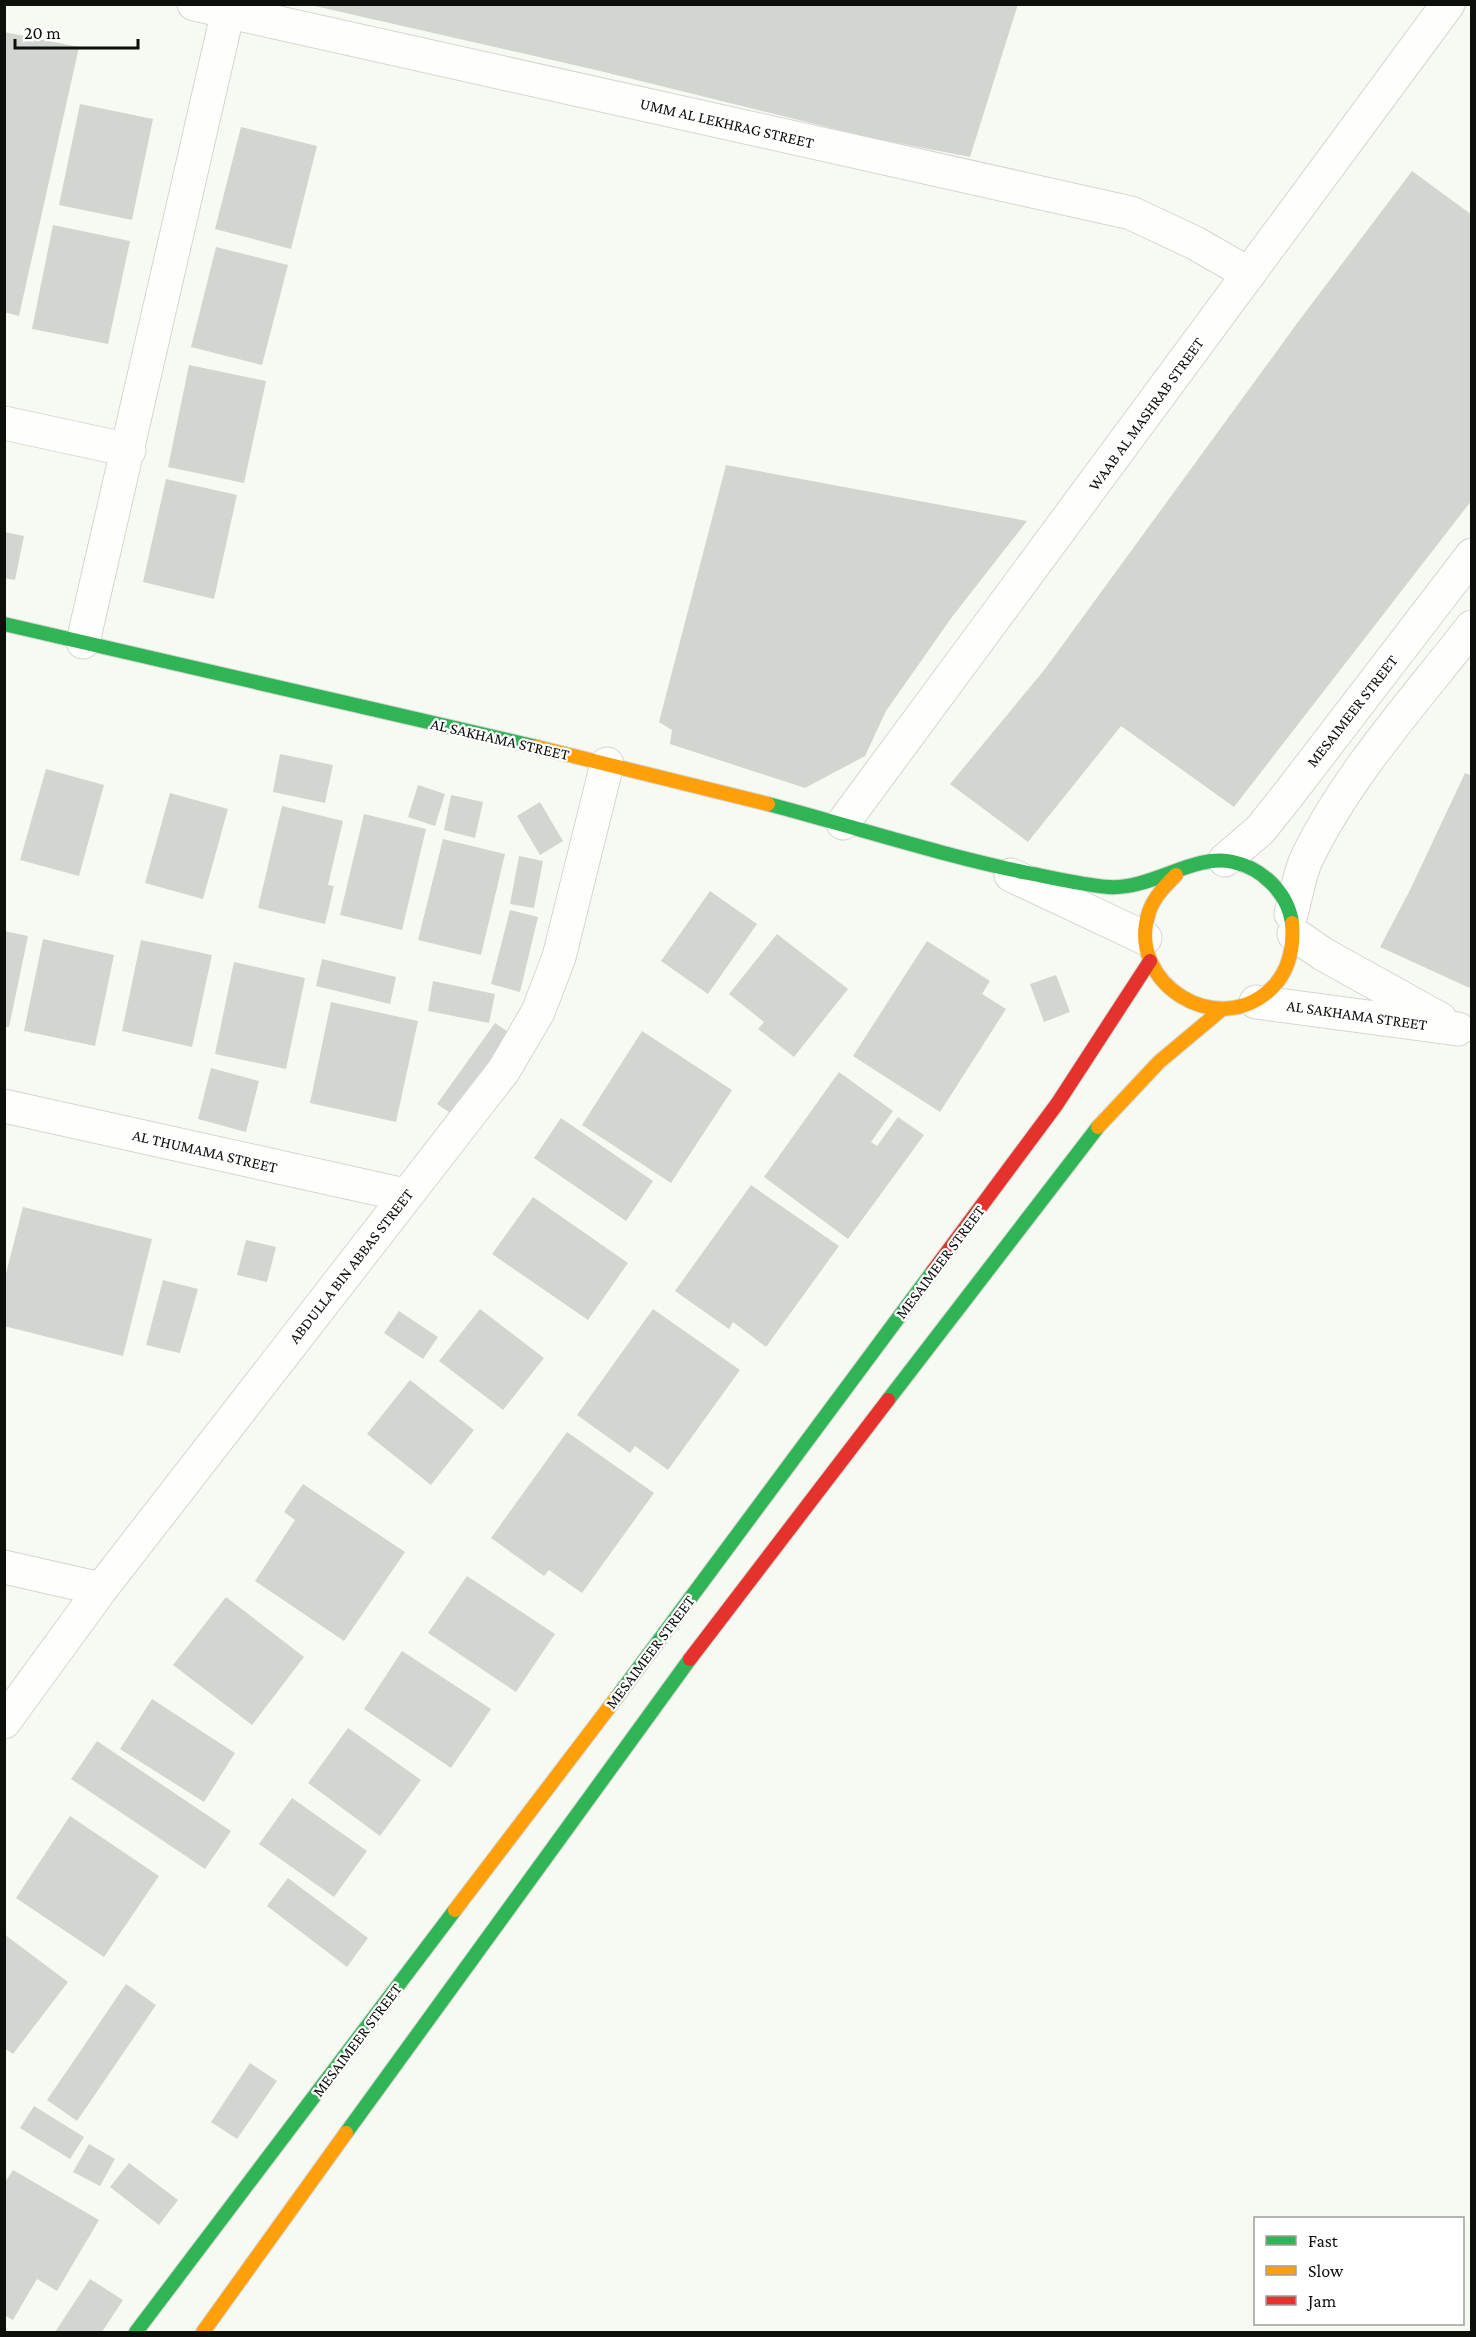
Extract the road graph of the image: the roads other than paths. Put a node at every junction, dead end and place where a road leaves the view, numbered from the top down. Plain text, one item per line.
1 (194, 4) edge
2 (1448, 4) edge
3 (228, 11) junction
4 (1249, 274) junction
5 (4, 423) edge
6 (129, 450) junction
7 (1472, 555) edge
8 (4, 624) edge
9 (1472, 627) edge
10 (83, 642) junction
11 (1350, 714) junction
12 (1386, 738) junction
13 (607, 764) junction
14 (843, 823) junction
15 (1225, 860) junction
16 (993, 867) junction
17 (1176, 875) junction
18 (1293, 924) junction
19 (1147, 950) junction
20 (1256, 1002) junction
21 (1221, 1010) junction
22 (1465, 1031) edge
23 (4, 1106) edge
24 (405, 1196) junction
25 (4, 1567) edge
26 (101, 1589) junction
27 (633, 1675) junction
28 (654, 1691) junction
29 (4, 1722) edge
30 (136, 2332) edge
31 (203, 2332) edge

1 - 3 street, UMM AL LEKHRAG STREET
2 - 4 street, WAAB AL MASHRAB STREET
3 - 4 street, UMM AL LEKHRAG STREET
3 - 6 street
4 - 14 street, WAAB AL MASHRAB STREET
5 - 6 street
6 - 10 street
7 - 11 street, MESAIMEER STREET
8 - 10 street, AL SAKHAMA STREET
9 - 12 street
10 - 13 street, AL SAKHAMA STREET
11 - 12 street
11 - 15 street, MESAIMEER STREET
12 - 18 street
13 - 14 street, AL SAKHAMA STREET
13 - 24 street, ABDULLA BIN ABBAS STREET
14 - 16 street, AL SAKHAMA STREET
15 - 17 street
15 - 18 street
16 - 17 street, AL SAKHAMA STREET
16 - 19 street, AL SAKHAMA STREET
17 - 19 street
18 - 20 street
18 - 22 street, AL SAKHAMA STREET
19 - 21 street
19 - 27 street, MESAIMEER STREET
20 - 21 street
20 - 22 street, AL SAKHAMA STREET
21 - 28 street
23 - 24 street, AL THUMAMA STREET
24 - 26 street, ABDULLA BIN ABBAS STREET
25 - 26 street
26 - 29 street, ABDULLA BIN ABBAS STREET
27 - 28 street
27 - 30 street, MESAIMEER STREET
28 - 31 street

